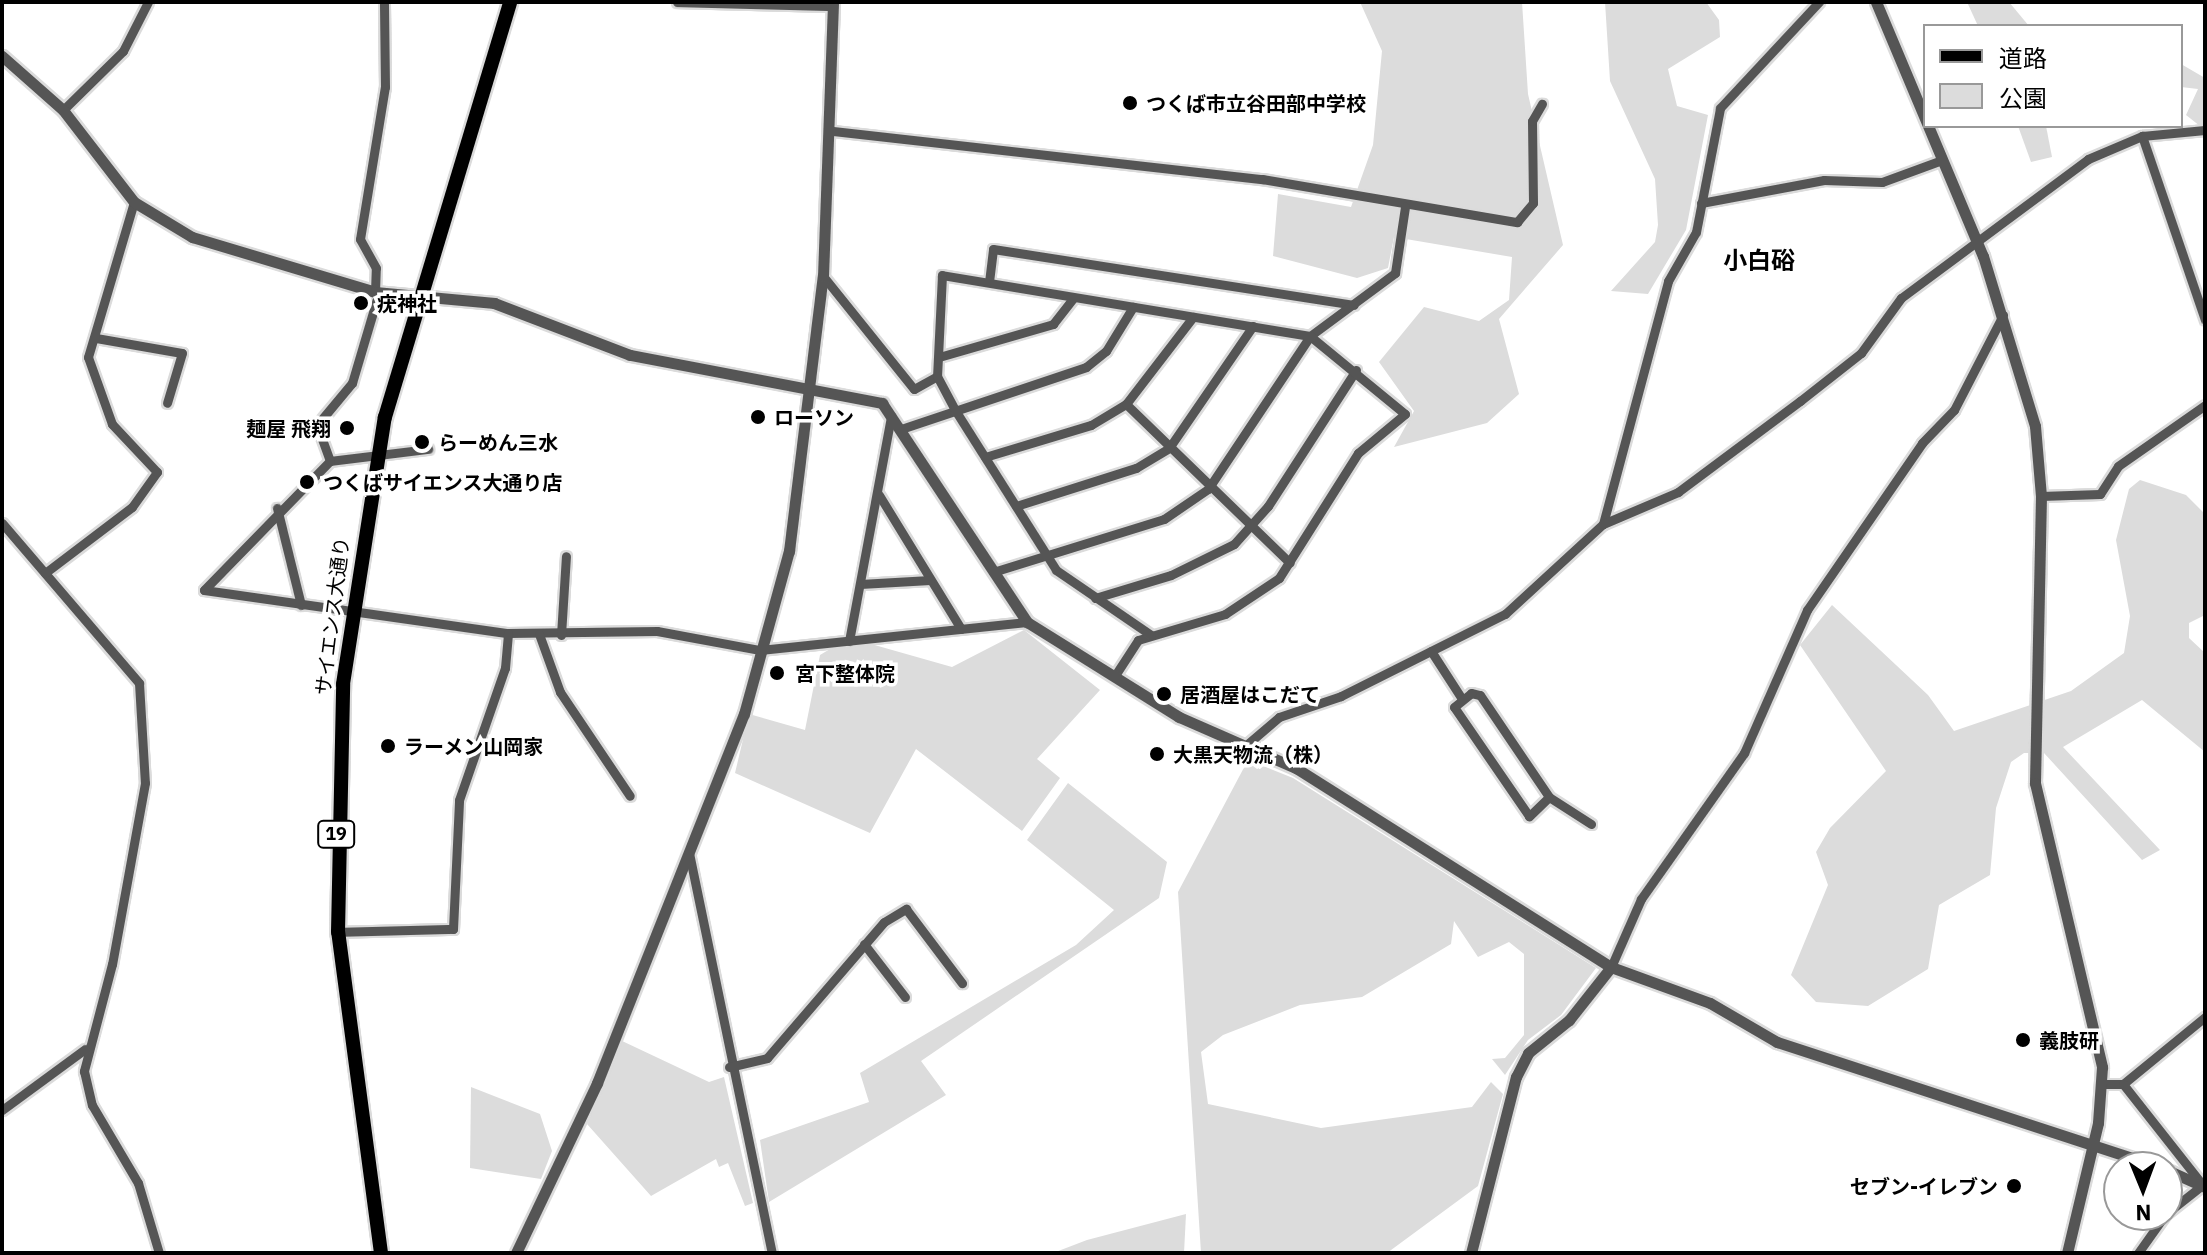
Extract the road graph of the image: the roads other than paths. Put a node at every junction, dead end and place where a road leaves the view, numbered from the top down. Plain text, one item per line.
1 (148, 2) edge
2 (384, 2) edge
3 (510, 2) edge
4 (677, 2) edge
5 (1819, 2) edge
6 (1876, 2) edge
7 (833, 4) edge
8 (2, 56) edge
9 (1542, 104) dead end
10 (63, 110) junction
11 (1923, 121) edge
12 (1926, 128) edge
13 (2205, 130) edge
14 (833, 131) junction
15 (2142, 136) junction
16 (1939, 161) junction
17 (134, 202) junction
18 (1701, 203) junction
19 (1405, 207) junction
20 (1976, 240) junction
21 (823, 276) junction
22 (989, 282) junction
23 (377, 292) junction
24 (419, 293) junction
25 (1073, 298) junction
26 (1354, 305) junction
27 (1133, 307) junction
28 (2003, 315) junction
29 (1193, 317) junction
30 (2205, 320) edge
31 (1253, 326) junction
32 (1310, 336) junction
33 (96, 338) junction
34 (939, 357) junction
35 (1356, 370) junction
36 (937, 376) junction
37 (811, 386) junction
38 (167, 403) dead end
39 (1126, 404) junction
40 (2205, 405) edge
41 (955, 410) junction
42 (891, 415) junction
43 (901, 429) junction
44 (1169, 448) junction
45 (428, 449) dead end
46 (376, 455) junction
47 (985, 457) junction
48 (330, 461) junction
49 (1208, 489) junction
50 (879, 495) junction
51 (2041, 496) junction
52 (1016, 506) junction
53 (277, 508) junction
54 (2, 523) edge
55 (1603, 524) junction
56 (1251, 528) junction
57 (1046, 555) junction
58 (566, 556) dead end
59 (1290, 563) junction
60 (993, 572) junction
61 (45, 573) junction
62 (930, 580) junction
63 (860, 584) junction
64 (1095, 598) junction
65 (301, 605) junction
66 (350, 613) junction
67 (1027, 622) junction
68 (961, 629) junction
69 (508, 633) junction
70 (539, 634) junction
71 (561, 635) junction
72 (1151, 635) junction
73 (849, 641) junction
74 (760, 650) junction
75 (1431, 651) junction
76 (1114, 677) junction
77 (1462, 699) junction
78 (1244, 747) junction
79 (630, 796) dead end
80 (1549, 797) junction
81 (1591, 824) dead end
82 (689, 853) junction
83 (338, 932) junction
84 (864, 944) junction
85 (1611, 967) junction
86 (962, 983) dead end
87 (905, 997) dead end
88 (2205, 1017) edge
89 (85, 1049) junction
90 (729, 1067) junction
91 (2102, 1084) junction
92 (2123, 1084) junction
93 (2, 1110) edge
94 (2094, 1143) junction
95 (2116, 1151) edge
96 (2183, 1176) edge
97 (2204, 1185) edge
98 (2183, 1201) edge
99 (2154, 1231) edge
100 (159, 1253) edge
101 (381, 1253) edge
102 (516, 1253) edge
103 (772, 1253) edge
104 (1471, 1253) edge
105 (2067, 1253) edge
106 (2138, 1253) edge

1 - 10 street
2 - 23 street
3 - 24 main road, サイエンス大通り / 19
4 - 7 street
5 - 18 street
6 - 11 street
7 - 14 street
8 - 10 street
9 - 19 street
10 - 17 street
12 - 16 street
13 - 15 street
14 - 19 street
14 - 21 street
15 - 20 street
15 - 30 street
16 - 18 street
16 - 20 street
17 - 23 street
17 - 33 street
18 - 55 street
19 - 26 street
20 - 28 street
20 - 55 street
21 - 36 street
21 - 37 street
22 - 25 street
22 - 26 street
22 - 34 street
23 - 24 street
23 - 48 street
24 - 37 street
24 - 46 main road, サイエンス大通り / 19
25 - 27 street
25 - 34 street
26 - 32 street
27 - 29 street
27 - 41 street
28 - 51 street
28 - 85 street
29 - 31 street
29 - 39 street
31 - 32 street
31 - 44 street
32 - 35 street
32 - 49 street
33 - 38 street
33 - 61 street
34 - 36 street
35 - 56 street
35 - 59 street
36 - 41 street
37 - 42 street
37 - 74 street
39 - 44 street
39 - 47 street
40 - 51 street
41 - 43 street
41 - 47 street
42 - 43 street
42 - 50 street
43 - 60 street
44 - 49 street
44 - 52 street
45 - 46 street
46 - 48 street
46 - 66 main road, サイエンス大通り / 19
47 - 52 street
48 - 53 street
49 - 56 street
49 - 57 street
50 - 62 street
50 - 63 street
51 - 91 street
52 - 57 street
53 - 65 street
53 - 65 street
54 - 61 street
55 - 75 street
56 - 59 street
56 - 64 street
57 - 60 street
57 - 64 street
58 - 71 street
59 - 72 street
60 - 67 street
61 - 89 street
62 - 63 street
62 - 68 street
63 - 73 street
64 - 72 street
65 - 66 street
66 - 69 street
66 - 83 main road, サイエンス大通り / 19
67 - 68 street
67 - 76 street
68 - 73 street
69 - 70 street
69 - 83 street
70 - 71 street
70 - 79 street
71 - 74 street
72 - 76 street
73 - 74 street
74 - 82 street
75 - 77 street
75 - 78 street
76 - 78 street
77 - 80 street
77 - 80 street
78 - 85 street
80 - 81 street
82 - 90 street
82 - 102 street
83 - 101 main road, サイエンス大通り / 19
84 - 86 street
84 - 87 street
84 - 90 street
85 - 94 street
85 - 104 street
88 - 92 street
89 - 93 street
89 - 100 street
90 - 103 street
91 - 92 street
91 - 94 street
92 - 97 street
94 - 95 street
94 - 105 street
96 - 97 street
97 - 98 street
99 - 106 street

